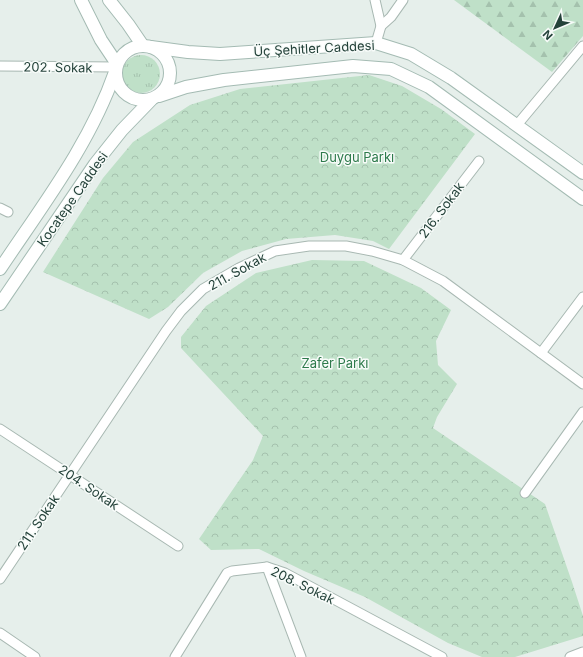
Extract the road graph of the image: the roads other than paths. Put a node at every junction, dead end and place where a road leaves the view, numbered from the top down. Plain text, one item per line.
1 (81, 0) edge
2 (109, 0) edge
3 (375, 0) edge
4 (403, 0) edge
5 (381, 26) junction
6 (376, 42) junction
7 (147, 46) junction
8 (583, 46) edge
9 (0, 66) edge
10 (116, 68) junction
11 (155, 98) junction
12 (517, 125) junction
13 (479, 161) dead end
14 (583, 172) edge
15 (583, 199) edge
16 (403, 260) junction
17 (0, 268) edge
18 (583, 297) edge
19 (0, 304) edge
20 (541, 353) junction
21 (583, 384) edge
22 (583, 412) edge
23 (0, 429) edge
24 (70, 474) junction
25 (525, 493) dead end
26 (178, 546) dead end
27 (267, 567) junction
28 (0, 579) edge
29 (0, 633) edge
30 (583, 652) edge
31 (35, 657) edge
32 (175, 657) edge
33 (301, 657) edge
34 (442, 657) edge
35 (570, 657) edge

1 - 10 main road
2 - 7 main road
3 - 5 street
4 - 5 street
5 - 6 street
6 - 7 main road, Üç Şehitler Caddesi
6 - 12 main road, Üç Şehitler Caddesi
7 - 10 main road
7 - 11 main road
8 - 12 street
9 - 10 street, 202. Sokak
10 - 11 main road
10 - 17 main road, Kocatepe Caddesi
11 - 15 main road, Üç Şehitler Caddesi
11 - 19 main road, Kocatepe Caddesi
12 - 14 main road, Üç Şehitler Caddesi
13 - 16 street, 216. Sokak
16 - 20 street, 211. Sokak
16 - 24 street, 211. Sokak
18 - 20 street
20 - 21 street, 211. Sokak
22 - 25 street
23 - 24 street, 204. Sokak
24 - 26 street, 204. Sokak
24 - 28 street, 211. Sokak
27 - 32 street, 208. Sokak
27 - 33 street
27 - 34 street, 208. Sokak
29 - 31 street
30 - 35 street

